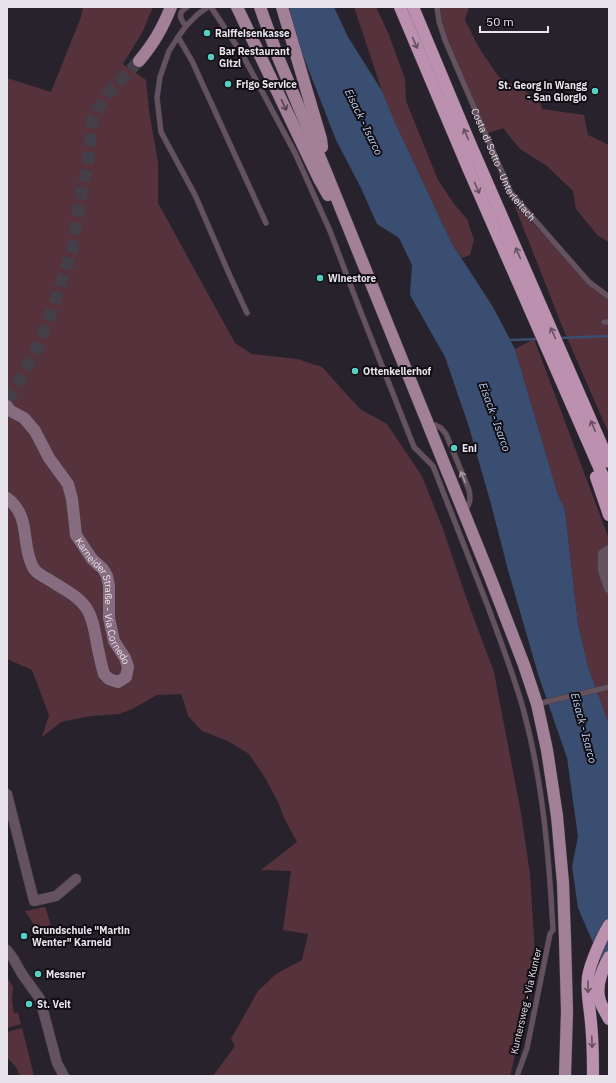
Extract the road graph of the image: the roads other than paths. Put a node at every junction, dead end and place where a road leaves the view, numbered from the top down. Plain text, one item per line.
1 (171, 7) edge
2 (187, 7) edge
3 (210, 7) edge
4 (237, 7) edge
5 (260, 7) edge
6 (282, 7) edge
7 (400, 7) edge
8 (413, 7) edge
9 (437, 7) edge
10 (186, 26) junction
11 (178, 37) junction
12 (139, 61) tunnel mouth
13 (326, 172) junction
14 (266, 224) dead end
15 (356, 245) junction
16 (609, 297) edge
17 (248, 313) dead end
18 (7, 406) edge
19 (590, 446) junction
20 (609, 462) edge
21 (609, 490) edge
22 (7, 498) edge
23 (609, 515) edge
24 (609, 550) edge
25 (609, 588) edge
26 (609, 687) edge
27 (541, 703) junction
28 (7, 794) edge
29 (76, 879) dead end
30 (609, 925) edge
31 (609, 936) edge
32 (599, 947) junction
33 (7, 950) edge
34 (609, 958) edge
35 (609, 1018) edge
36 (64, 1076) edge
37 (517, 1076) edge
38 (565, 1076) edge
39 (593, 1076) edge

1 - 12 main road
2 - 10 lane
3 - 10 lane
3 - 37 lane, Kuntersweg - Via Kunter
4 -> 15 main road
5 - 13 main road
6 - 13 main road
7 -> 19 highway
20 -> 8 highway
9 - 16 lane, Costa di Sotto - Unterleitach
10 - 11 lane
11 - 14 lane
11 - 17 lane
13 - 15 main road
15 - 27 main road
18 - 22 street, Karneider Straße - Via Cornedo
19 - 21 highway
19 - 23 highway
24 - 25 street
26 - 27 lane
27 - 38 main road
28 - 29 street
30 - 32 highway
31 - 32 highway
32 -> 39 highway
33 - 36 street
34 - 35 highway

